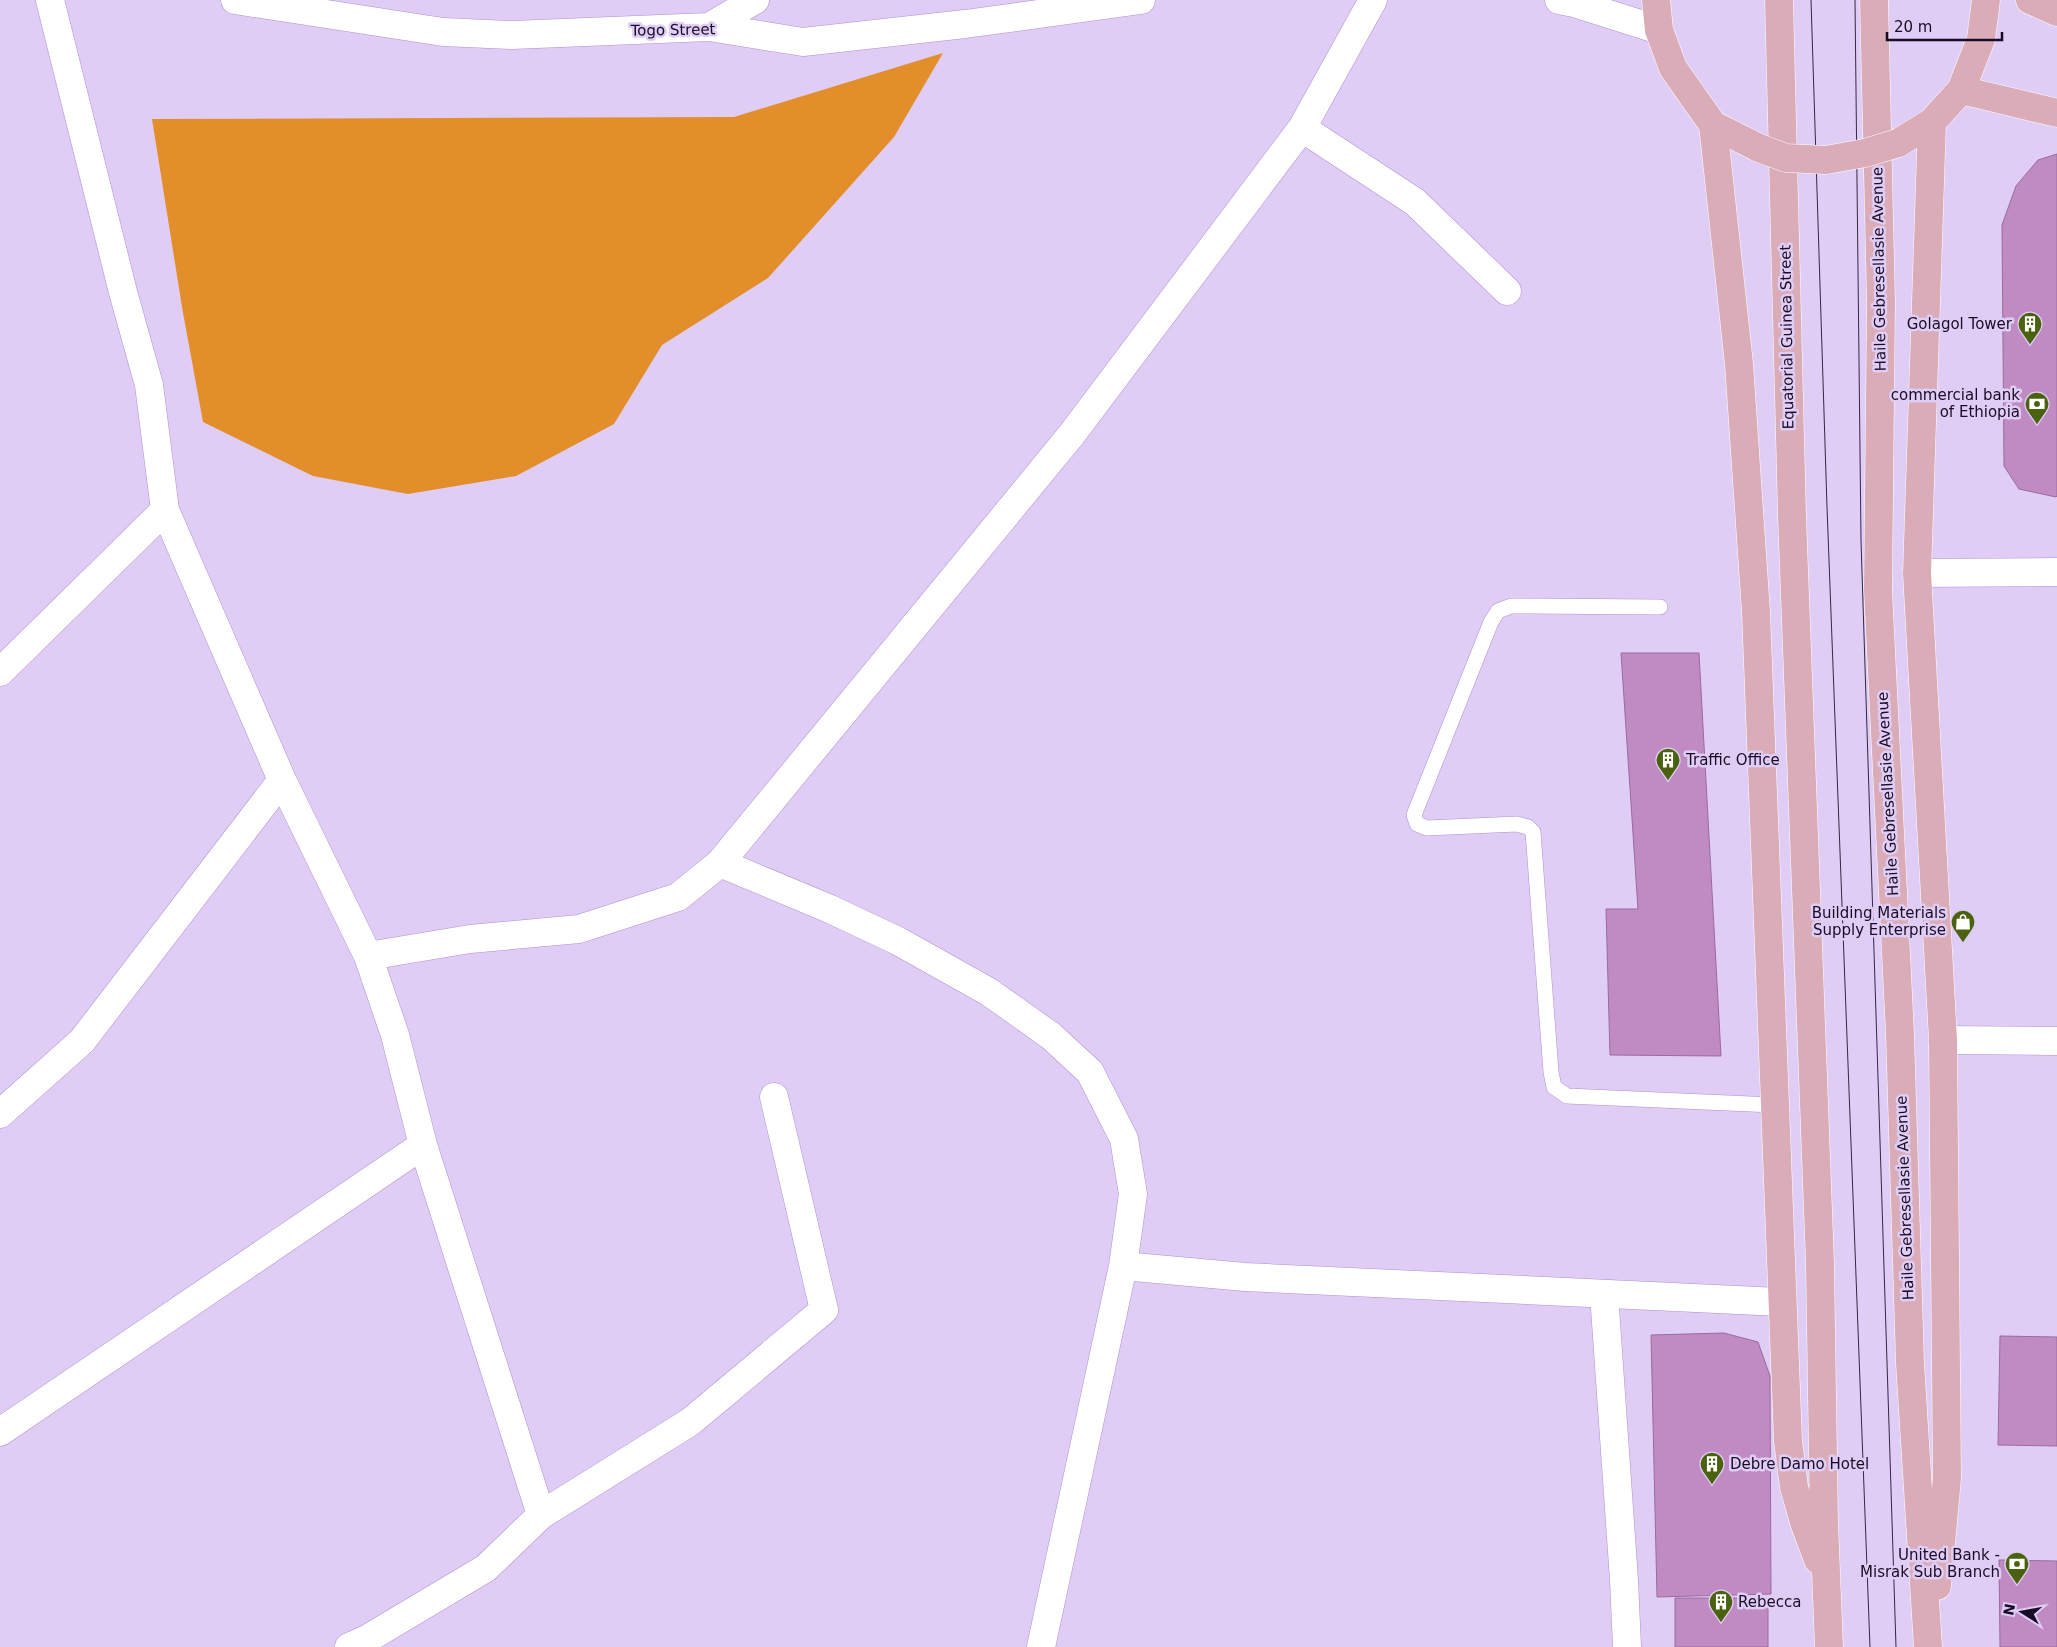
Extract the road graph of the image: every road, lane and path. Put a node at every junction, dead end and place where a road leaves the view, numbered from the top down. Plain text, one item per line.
1 (50, 0) edge
2 (234, 0) edge
3 (755, 0) edge
4 (1141, 0) edge
5 (1373, 0) edge
6 (1559, 0) edge
7 (1656, 0) edge
8 (1779, 0) edge
9 (1874, 0) edge
10 (1986, 0) edge
11 (2030, 0) edge
12 (2057, 12) edge
13 (709, 27) junction
14 (1659, 30) junction
15 (1961, 90) junction
16 (2057, 114) edge
17 (1932, 122) junction
18 (1713, 126) junction
19 (1302, 128) junction
20 (1507, 291) dead end
21 (166, 510) junction
22 (2057, 572) edge
23 (1917, 574) junction
24 (1660, 607) dead end
25 (0, 672) edge
26 (282, 780) junction
27 (720, 863) junction
28 (368, 956) junction
29 (1942, 1040) junction
30 (2057, 1041) edge
31 (774, 1097) dead end
32 (1774, 1105) junction
33 (0, 1114) edge
34 (423, 1145) junction
35 (1123, 1266) junction
36 (1604, 1294) junction
37 (1782, 1302) junction
38 (0, 1432) edge
39 (541, 1515) junction
40 (1827, 1582) junction
41 (362, 1644) edge
42 (1042, 1647) edge
43 (1627, 1647) edge
44 (1828, 1647) edge
45 (1930, 1647) edge

1 - 21 street
2 - 13 street, Togo Street
3 - 13 street
4 - 13 street, Togo Street
5 - 19 street
6 - 14 street
7 - 14 main road
8 - 40 main road, Equatorial Guinea Street
9 - 45 main road, Haile Gebresellasie Avenue
10 - 15 main road
11 - 12 main road
14 - 18 main road
15 - 16 main road
15 - 17 main road
17 - 18 main road, bridge
17 - 23 main road
18 - 32 main road
19 - 20 street
19 - 27 street
21 - 25 street
21 - 26 street
22 - 23 street
23 - 29 main road
24 - 32 lane
26 - 28 street
26 - 33 street
27 - 28 street
27 - 35 street
28 - 34 street
29 - 30 street
29 - 45 main road
31 - 39 street
32 - 37 main road
34 - 38 street
34 - 39 street
35 - 36 street
35 - 42 street
36 - 37 street
36 - 43 street
37 - 40 main road
39 - 41 street
40 - 44 main road

